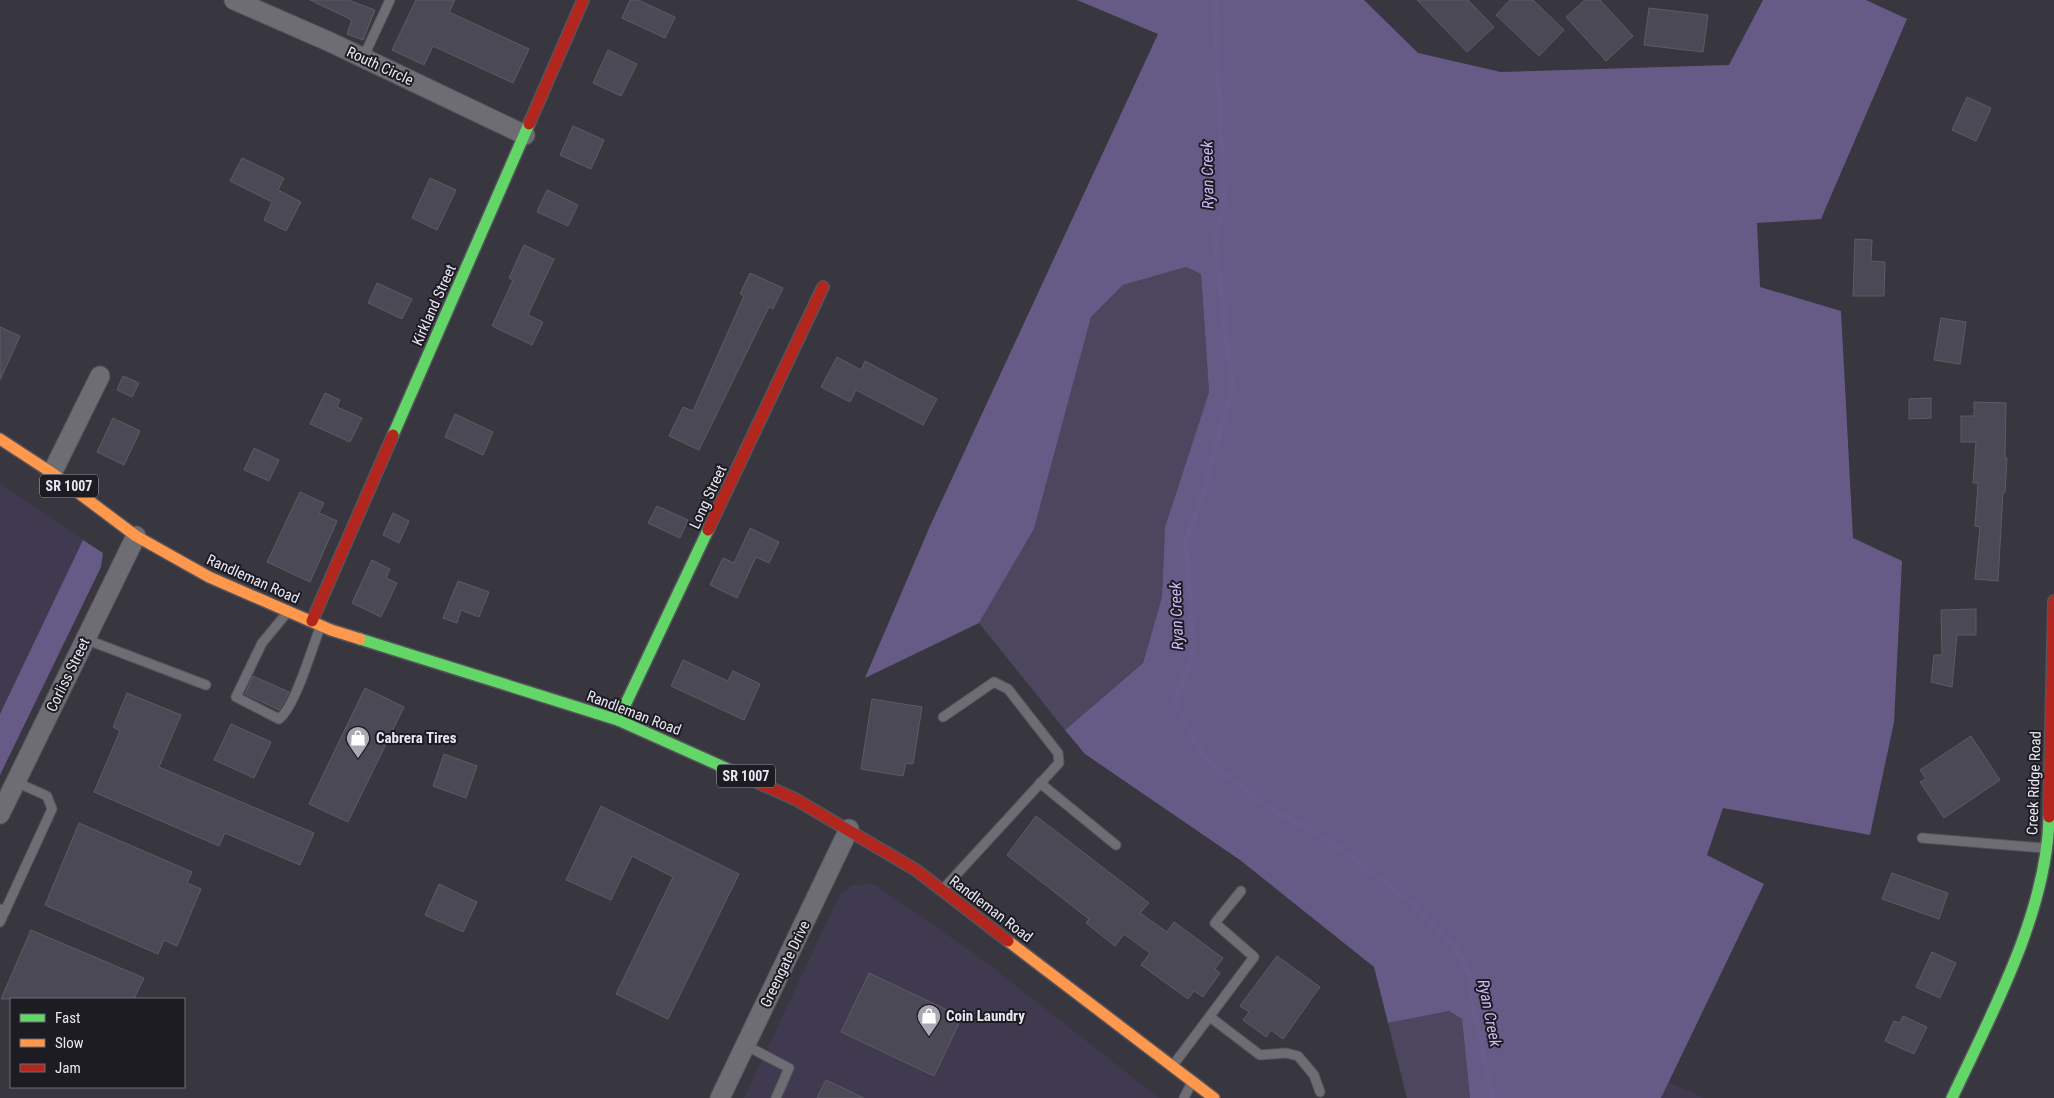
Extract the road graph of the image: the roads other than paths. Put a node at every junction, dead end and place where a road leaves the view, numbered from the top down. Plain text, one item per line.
1 (234, 0) edge
2 (390, 0) edge
3 (583, 0) edge
4 (363, 58) junction
5 (525, 134) junction
6 (823, 287) dead end
7 (100, 376) dead end
8 (0, 439) edge
9 (52, 473) junction
10 (136, 536) junction
11 (2054, 600) edge
12 (288, 611) junction
13 (316, 623) junction
14 (85, 639) junction
15 (206, 685) dead end
16 (943, 717) dead end
17 (618, 720) junction
18 (16, 782) junction
19 (1040, 783) junction
20 (0, 814) edge
21 (849, 829) junction
22 (2052, 829) edge
23 (1922, 838) dead end
24 (1116, 845) dead end
25 (2046, 848) junction
26 (942, 890) junction
27 (1241, 891) dead end
28 (2, 910) edge
29 (0, 922) edge
30 (1210, 1017) junction
31 (745, 1045) junction
32 (1172, 1066) junction
33 (1193, 1082) junction
34 (1320, 1092) dead end
35 (720, 1098) edge
36 (776, 1098) edge
37 (1184, 1098) edge
38 (1214, 1098) edge
39 (1952, 1098) edge

1 - 4 street, Routh Circle
2 - 4 lane
3 - 5 main road, Kirkland Street
4 - 5 street, Routh Circle
5 - 13 main road, Kirkland Street
6 - 17 main road, Long Street
7 - 9 street
8 - 9 main road, Randleman Road / SR 1007
9 - 10 main road, Randleman Road / SR 1007
10 - 12 main road, Randleman Road / SR 1007
10 - 14 street, Corliss Street
11 - 22 main road, Creek Ridge Road
12 - 13 main road, Randleman Road / SR 1007
12 - 13 lane
13 - 17 main road, Randleman Road / SR 1007
14 - 15 lane
14 - 18 street, Corliss Street
16 - 19 lane
17 - 21 main road, Randleman Road / SR 1007
18 - 20 street, Corliss Street
18 - 28 lane
19 - 24 lane
19 - 26 lane
21 - 26 main road, Randleman Road / SR 1007
21 - 31 street, Greengate Drive
22 - 25 main road, Creek Ridge Road
23 - 25 lane
25 - 39 main road, Creek Ridge Road
26 - 32 main road, Randleman Road / SR 1007
27 - 30 lane
28 - 29 lane
30 - 32 lane
30 - 34 lane
31 - 35 street, Greengate Drive
31 - 36 lane
32 - 33 main road, Randleman Road / SR 1007
33 - 37 lane
33 - 38 main road, Randleman Road / SR 1007

